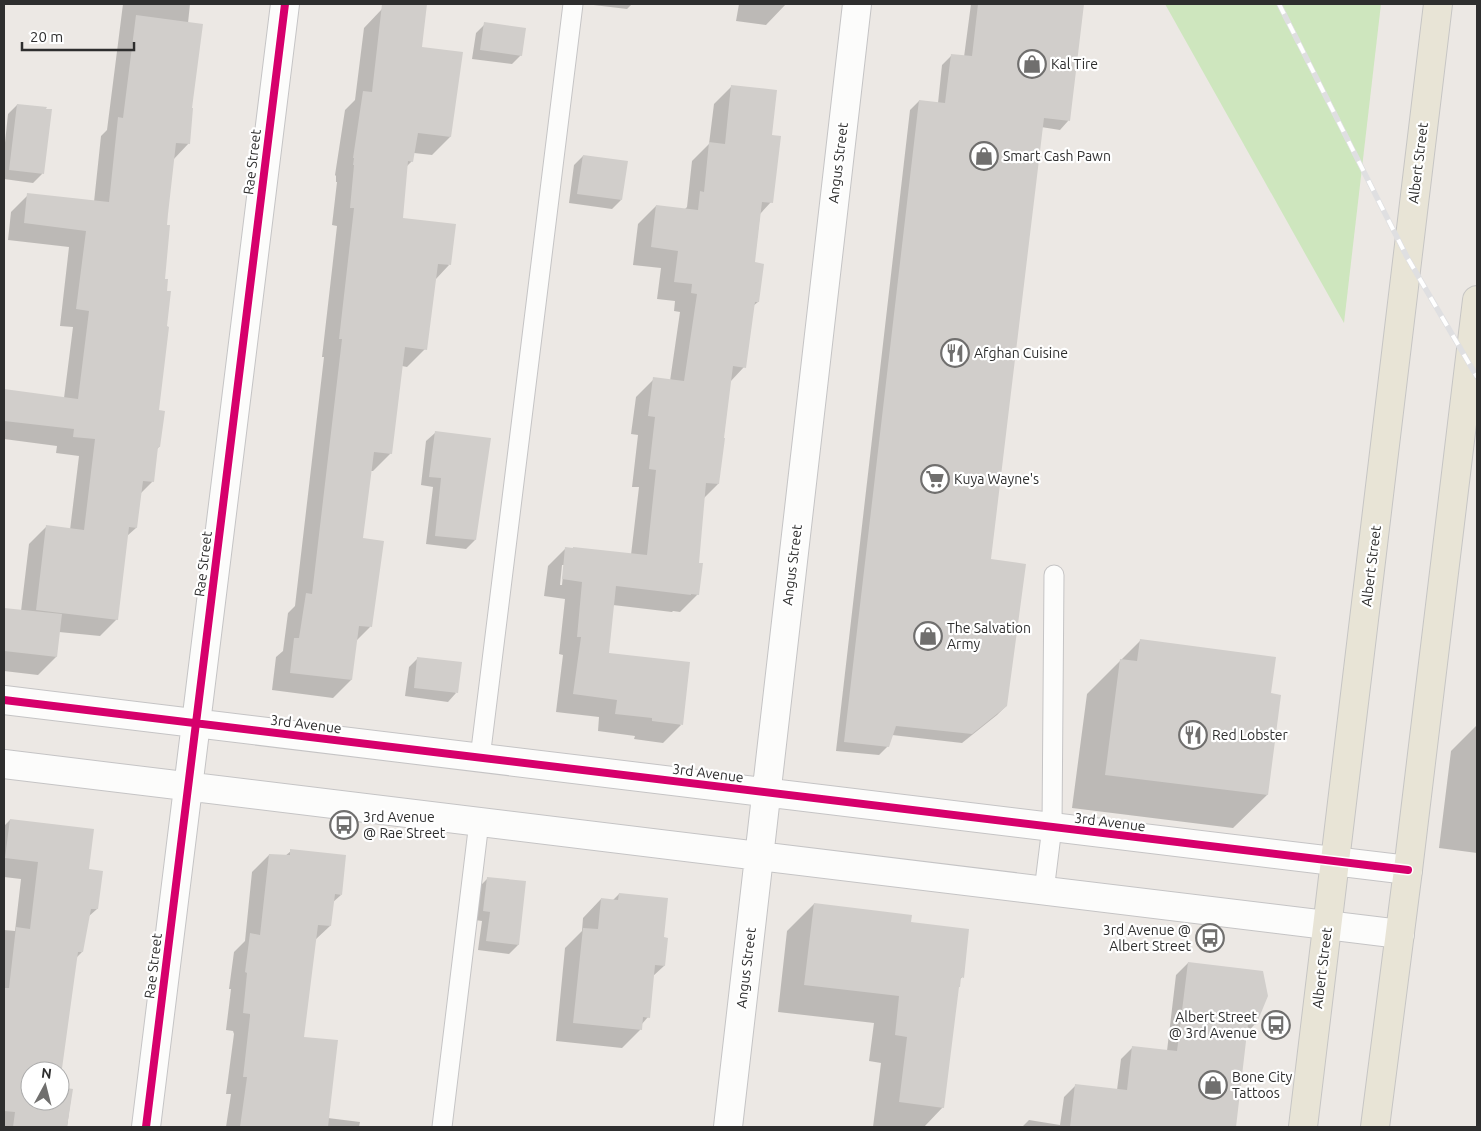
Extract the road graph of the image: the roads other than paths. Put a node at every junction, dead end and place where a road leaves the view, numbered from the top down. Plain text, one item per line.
1 (284, 4) edge
2 (573, 4) edge
3 (857, 4) edge
4 (1438, 4) edge
5 (1477, 300) edge
6 (1054, 575) dead end
7 (4, 700) edge
8 (196, 723) junction
9 (480, 758) junction
10 (4, 764) edge
11 (188, 786) junction
12 (766, 792) junction
13 (479, 822) junction
14 (1052, 827) junction
15 (760, 856) junction
16 (1335, 862) junction
17 (1408, 870) junction
18 (1044, 891) junction
19 (1327, 926) junction
20 (1400, 934) junction
21 (146, 1127) edge
22 (442, 1127) edge
23 (728, 1127) edge
24 (1303, 1127) edge
25 (1375, 1127) edge

1 - 8 street, Rae Street
2 - 9 lane
3 - 12 street, Angus Street
4 - 16 main road, Albert Street
5 - 17 main road
6 - 14 lane
7 - 8 street, 3rd Avenue
8 - 9 street, 3rd Avenue
8 - 11 street, Rae Street
9 - 12 street, 3rd Avenue
10 - 11 street
11 - 13 street
11 - 21 street, Rae Street
12 - 14 street, 3rd Avenue
12 - 15 street, Angus Street
13 - 15 street
13 - 22 lane
14 - 16 street, 3rd Avenue
14 - 18 lane
15 - 18 street
15 - 23 street, Angus Street
16 - 17 street, 3rd Avenue
16 - 19 main road, Albert Street
17 - 20 main road
18 - 19 street
19 - 20 street
19 - 24 main road, Albert Street
20 - 25 main road

